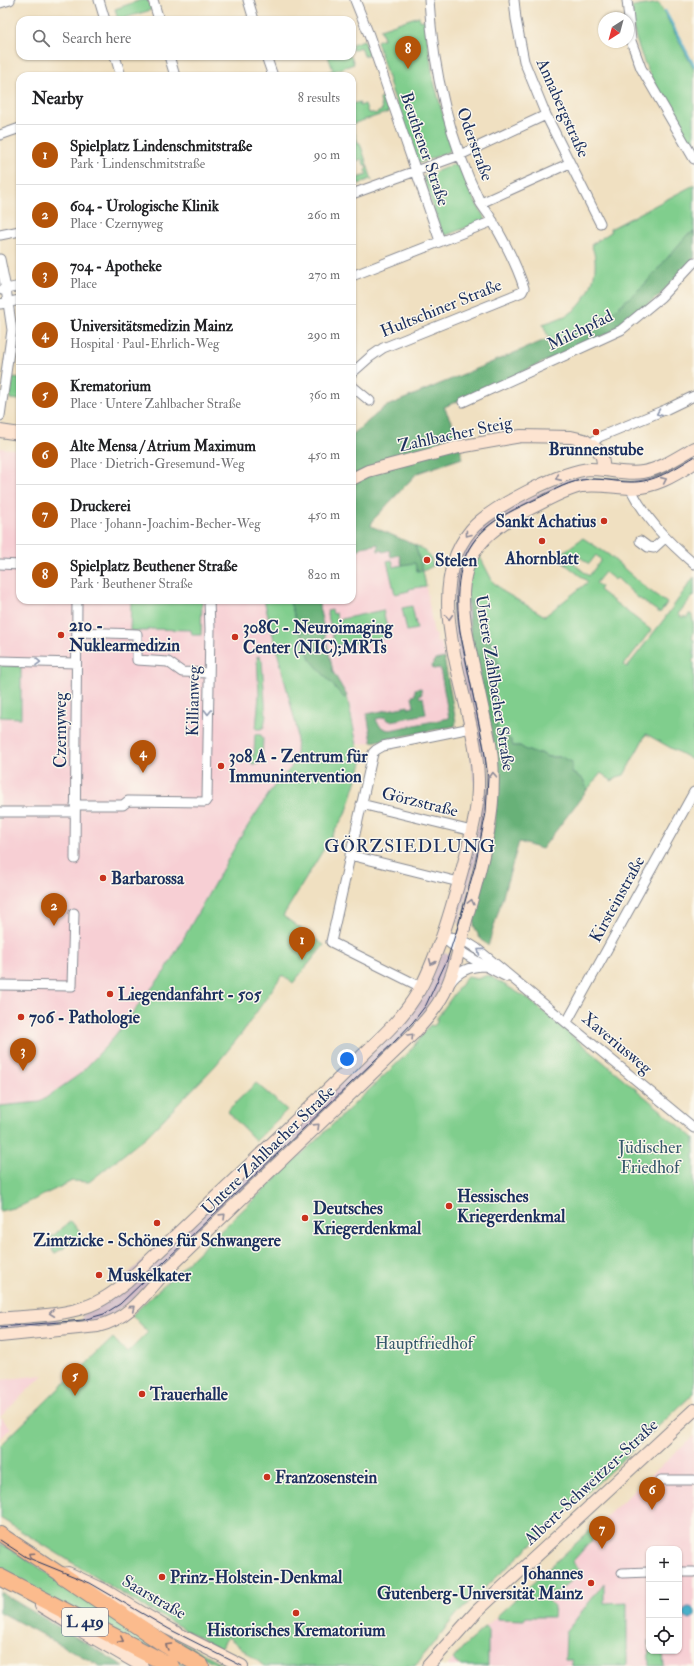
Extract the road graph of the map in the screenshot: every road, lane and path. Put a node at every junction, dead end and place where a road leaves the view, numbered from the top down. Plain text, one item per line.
1 (10, 0) edge
2 (99, 0) edge
3 (153, 0) edge
4 (248, 0) edge
5 (355, 0) edge
6 (429, 0) edge
7 (514, 0) edge
8 (627, 0) edge
9 (0, 4) edge
10 (104, 16) edge
11 (158, 16) edge
12 (253, 16) edge
13 (117, 60) edge
14 (170, 60) edge
15 (267, 60) edge
16 (120, 72) edge
17 (173, 72) edge
18 (272, 72) edge
19 (546, 116) junction
20 (16, 129) edge
21 (0, 135) edge
22 (460, 155) junction
23 (694, 158) edge
24 (570, 163) junction
25 (416, 171) junction
26 (356, 193) edge
27 (481, 203) junction
28 (493, 221) junction
29 (600, 223) dead end
30 (16, 232) edge
31 (0, 235) edge
32 (440, 241) junction
33 (0, 260) edge
34 (694, 262) edge
35 (356, 274) edge
36 (16, 287) edge
37 (524, 288) joint
38 (3, 289) edge
39 (16, 301) edge
40 (4, 303) edge
41 (356, 369) edge
42 (356, 389) edge
43 (694, 396) edge
44 (370, 401) dead end
45 (463, 402) dead end
46 (0, 416) edge
47 (0, 431) edge
48 (16, 433) edge
49 (591, 444) junction
50 (694, 448) edge
51 (694, 463) edge
52 (599, 472) junction
53 (632, 473) junction
54 (356, 477) edge
55 (581, 486) junction
56 (612, 486) junction
57 (630, 488) junction
58 (665, 538) junction
59 (640, 541) dead end
60 (0, 564) edge
61 (16, 564) edge
62 (694, 564) edge
63 (77, 604) edge
64 (209, 604) edge
65 (77, 632) junction
66 (0, 661) edge
67 (76, 663) junction
68 (209, 673) junction
69 (471, 728) junction
70 (694, 792) edge
71 (361, 804) junction
72 (75, 809) junction
73 (0, 812) edge
74 (472, 831) junction
75 (350, 855) junction
76 (75, 859) dead end
77 (459, 882) junction
78 (74, 913) dead end
79 (442, 937) junction
80 (460, 945) junction
81 (485, 966) junction
82 (519, 983) junction
83 (0, 985) edge
84 (421, 987) junction
85 (446, 989) junction
86 (567, 1022) junction
87 (694, 1128) edge
88 (0, 1319) edge
89 (0, 1336) edge
90 (694, 1410) edge
91 (661, 1480) dead end
92 (694, 1480) edge
93 (0, 1534) edge
94 (45, 1564) junction
95 (646, 1572) edge
96 (682, 1572) edge
97 (694, 1572) edge
98 (622, 1573) dead end
99 (62, 1575) joint
100 (0, 1578) edge
101 (142, 1666) edge
102 (171, 1666) edge
103 (201, 1666) edge
104 (242, 1666) edge
105 (428, 1666) edge

1 - 9 street
2 - 10 street
3 - 11 street
4 - 12 street
5 - 25 street, Beuthener Straße
6 - 22 street, Oderstraße
7 - 19 street, Annabergstraße
8 - 23 street
13 - 16 street
14 - 17 street
15 - 18 street
19 - 22 street
19 - 24 street, Annabergstraße
20 - 21 street
22 - 25 street
22 - 27 street, Oderstraße
24 - 27 street
24 - 29 street, Annabergstraße
25 - 26 street
25 - 32 street, Beuthener Straße
27 - 28 street, Oderstraße
28 - 32 street
28 - 37 street, Oderstraße
30 - 31 street
32 - 35 street
33 - 38 street
34 - 45 street, Milchpfad
36 - 38 street
37 - 41 street, Hultschiner Straße
38 - 40 street
39 - 40 street
40 - 46 street
42 - 44 street
43 -> 49 street
47 - 48 street
49 - 52 street
49 - 54 street, Zahlbacher Steig
50 - 53 street, Untere Zahlbacher Straße
57 -> 51 street, Untere Zahlbacher Straße
52 - 53 street, Untere Zahlbacher Straße
52 - 55 street
52 - 56 street
52 -> 69 street, Untere Zahlbacher Straße
53 - 57 street
55 - 56 street, Untere Zahlbacher Straße
80 -> 55 street, Untere Zahlbacher Straße
56 - 57 street, Untere Zahlbacher Straße
57 - 58 street
58 - 59 street
58 - 62 street
60 - 61 street
63 - 65 street, Czernyweg
64 - 68 street, Killianweg
65 - 67 street, Czernyweg
65 - 68 street
66 -> 67 street
67 - 72 street, Czernyweg
68 -> 72 street, Killianweg
69 - 71 street
69 - 74 street, Untere Zahlbacher Straße
70 - 86 street, Kirsteinstraße
71 - 74 street, Görzstraße
71 - 75 street
72 - 73 street
72 - 76 street, Czernyweg
74 - 77 street, Untere Zahlbacher Straße
75 - 77 street
75 - 84 street
77 - 79 street, Untere Zahlbacher Straße
78 - 83 street
79 - 80 street, Xaveriusweg
79 -> 84 street, Untere Zahlbacher Straße
80 - 81 street, Xaveriusweg
82 -> 80 street, Xaveriusweg
80 - 85 street, Untere Zahlbacher Straße
81 - 82 street, Xaveriusweg
81 - 85 street
82 - 86 street, Xaveriusweg
84 -> 88 street, Untere Zahlbacher Straße
89 -> 85 street, Untere Zahlbacher Straße
86 - 87 street, Xaveriusweg
90 - 105 street, Albert-Schweitzer-Straße
91 - 92 street
94 -> 93 main road, Saarstraße / L 419
94 - 99 main road, Saarstraße / L 419
94 - 104 street, Saarstraße
95 - 98 street
96 - 97 street
103 -> 99 highway, Saarstraße / L 419
100 - 101 street
100 -> 102 highway, L 419

